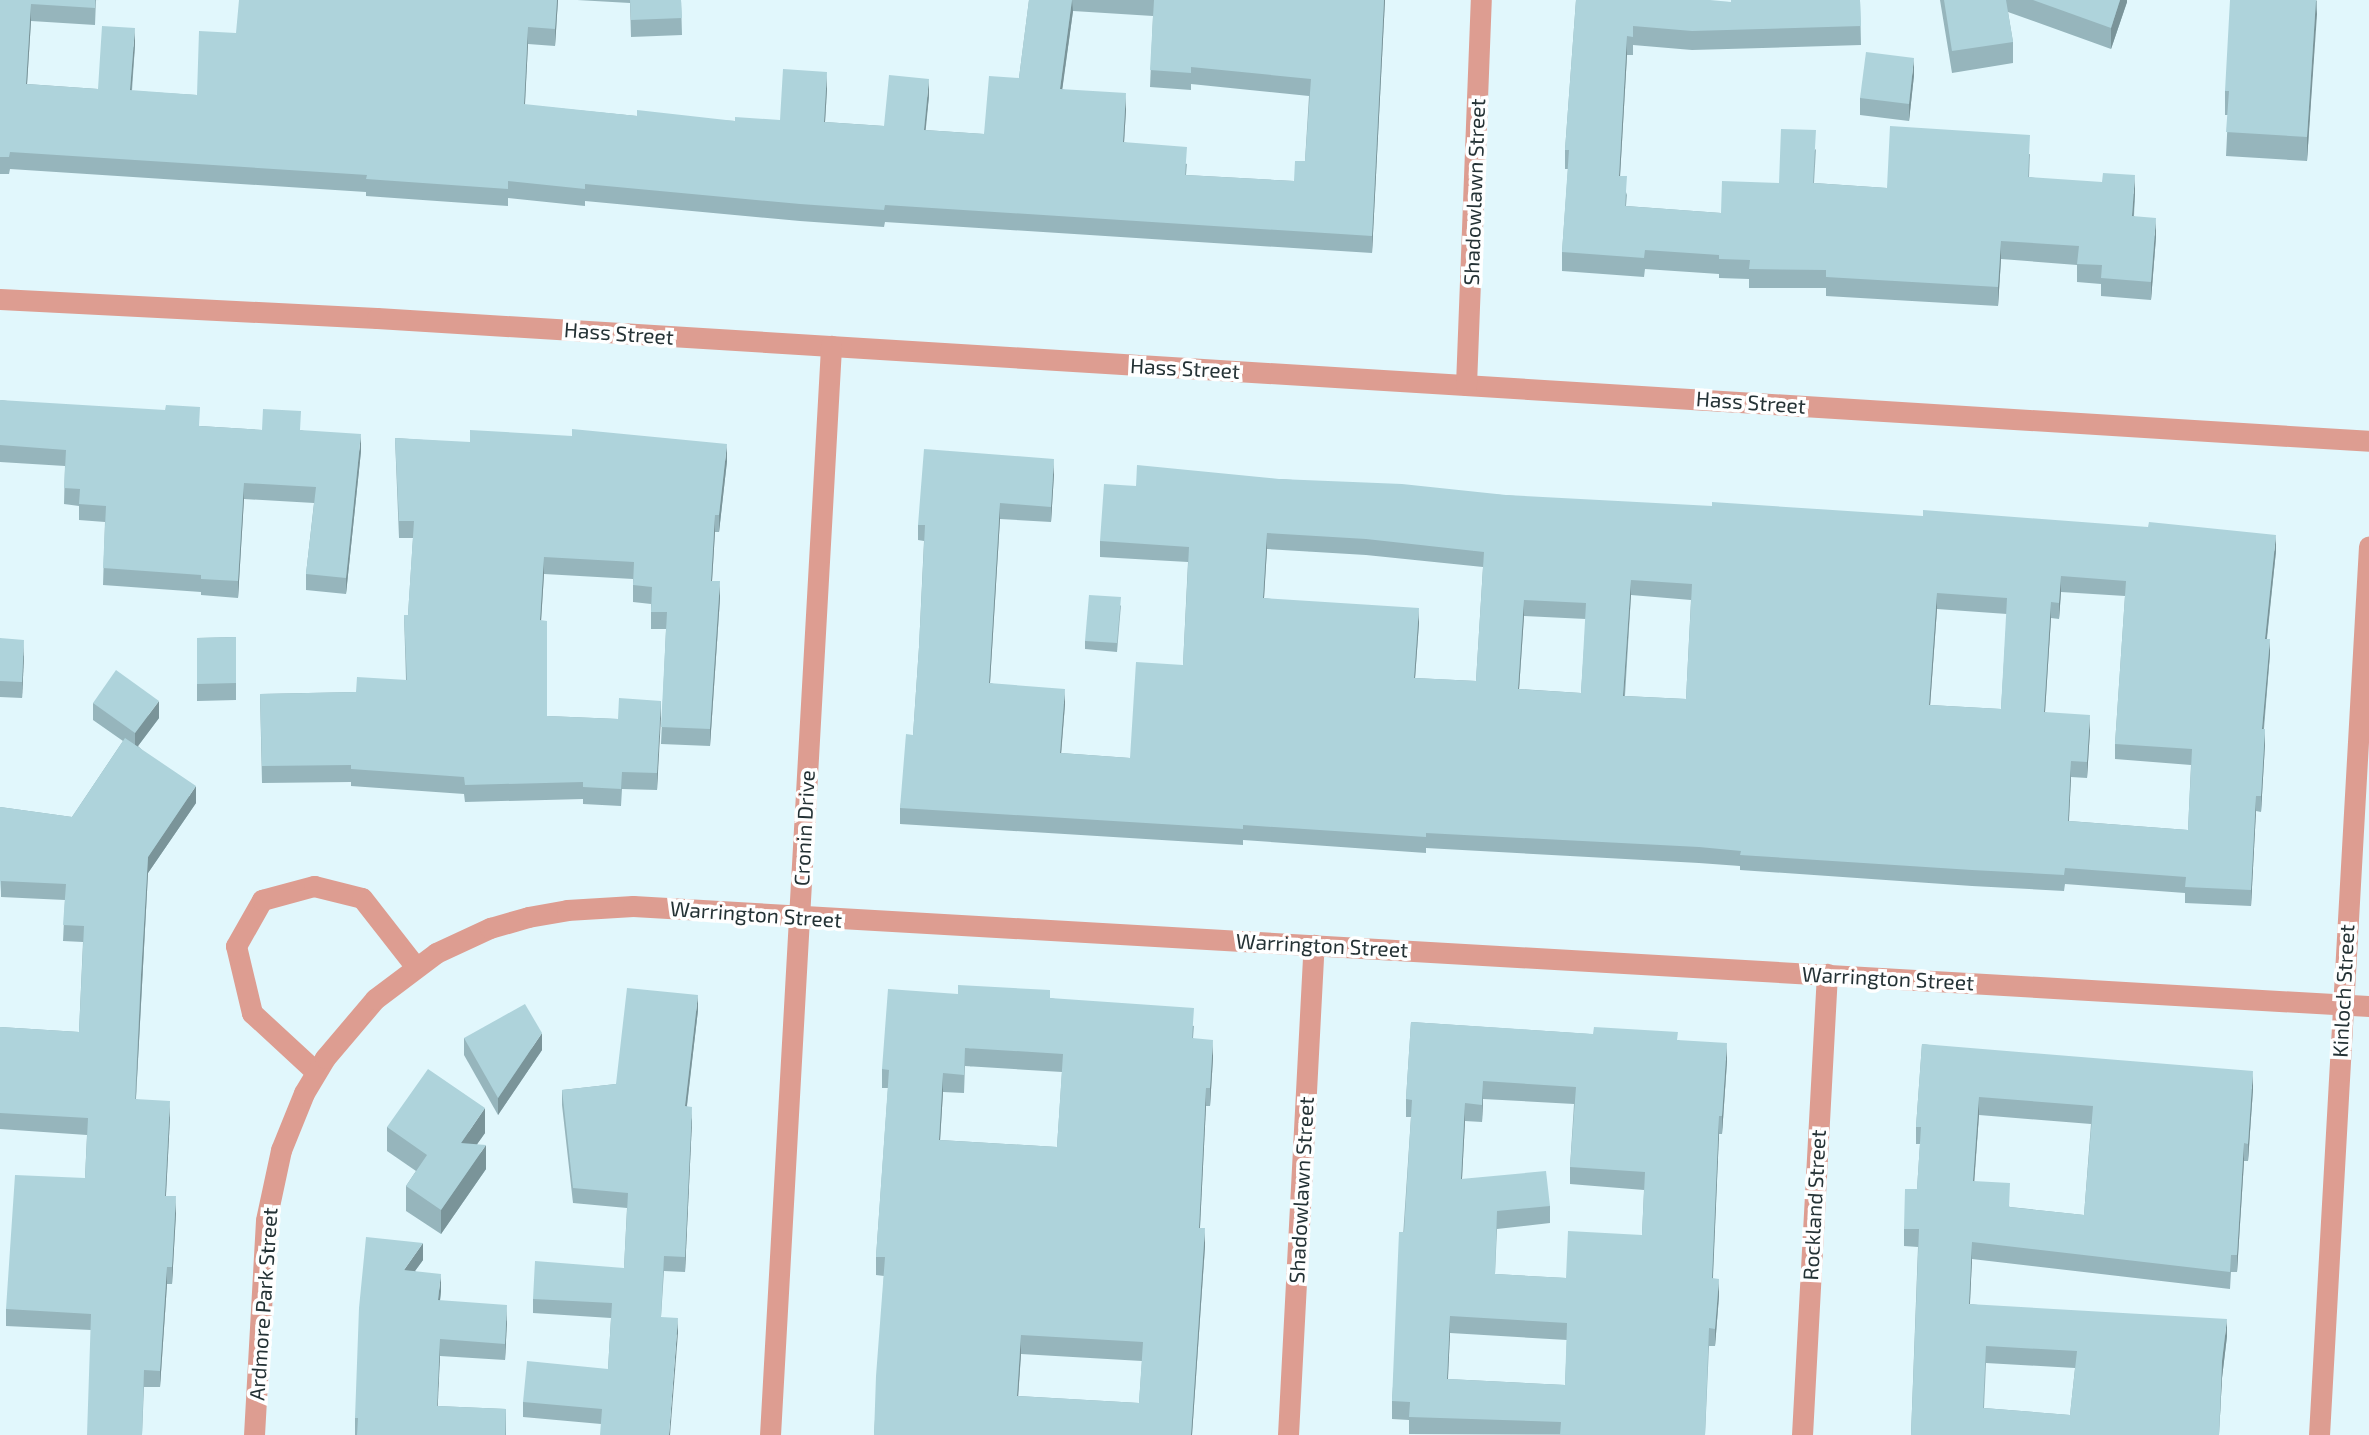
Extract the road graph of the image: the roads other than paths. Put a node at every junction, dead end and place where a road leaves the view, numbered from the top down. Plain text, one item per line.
1 (1481, 0) edge
2 (0, 299) edge
3 (831, 346) junction
4 (1466, 385) junction
5 (2369, 441) edge
6 (2369, 546) edge
7 (799, 916) junction
8 (1314, 945) junction
9 (416, 967) junction
10 (1827, 974) junction
11 (2342, 1005) junction
12 (2369, 1006) edge
13 (321, 1065) junction
14 (254, 1435) edge
15 (770, 1435) edge
16 (1288, 1435) edge
17 (1802, 1435) edge
18 (2319, 1435) edge

1 - 4 street, Shadowlawn Street
2 - 3 street, Hass Street
3 - 4 street, Hass Street
3 - 7 street, Cronin Drive
4 - 5 street, Hass Street
6 - 11 street, Kinloch Street
7 - 8 street, Warrington Street
7 - 9 street, Warrington Street
7 - 15 street, Cronin Drive
8 - 10 street, Warrington Street
8 - 16 street, Shadowlawn Street
9 - 13 street, Warrington Street
9 - 13 street
10 - 11 street, Warrington Street
10 - 17 street, Rockland Street
11 - 12 street, Warrington Street
11 - 18 street, Kinloch Street
13 - 14 street, Ardmore Park Street

